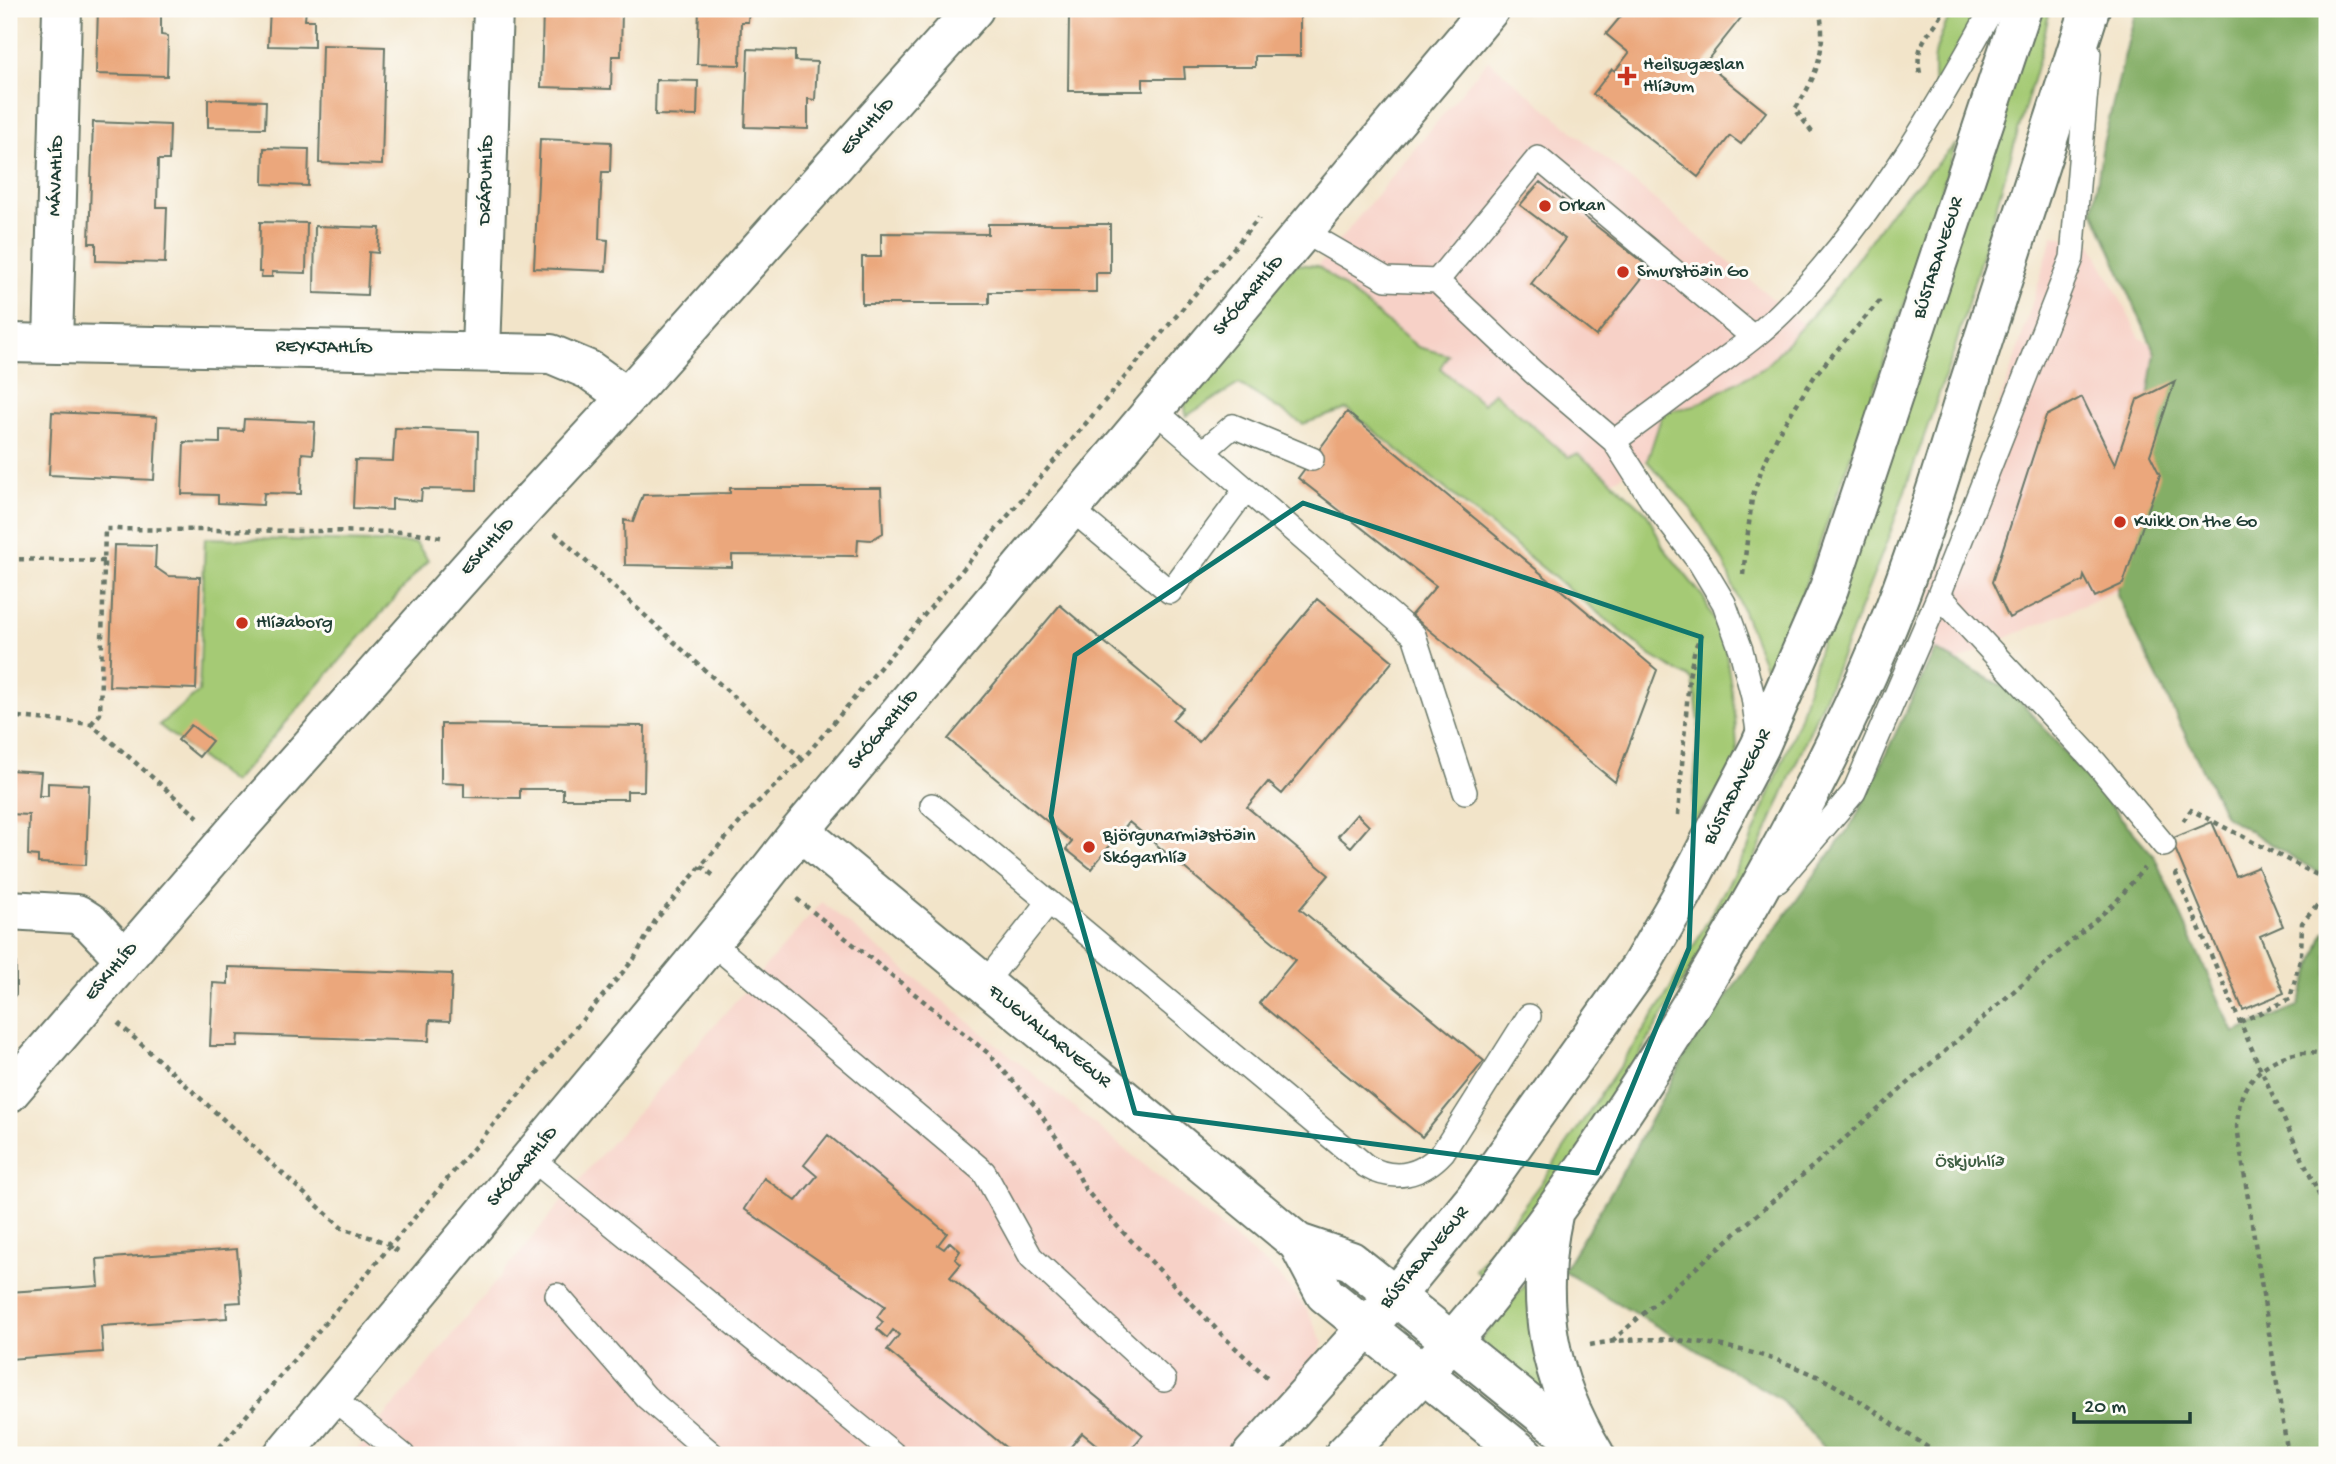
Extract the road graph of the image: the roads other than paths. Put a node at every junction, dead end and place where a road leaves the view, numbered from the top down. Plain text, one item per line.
1 (62, 9) edge
2 (493, 9) edge
3 (1490, 9) edge
4 (1992, 9) edge
5 (2022, 9) edge
6 (2091, 9) edge
7 (964, 12) edge
8 (1303, 231) junction
9 (1437, 281) junction
10 (1753, 337) junction
11 (9, 343) edge
12 (53, 344) junction
13 (481, 351) junction
14 (627, 397) junction
15 (1153, 410) junction
16 (1614, 441) junction
17 (1203, 452) junction
18 (1312, 459) dead end
19 (1246, 489) junction
20 (1070, 508) junction
21 (1939, 595) junction
22 (1760, 746) junction
23 (1465, 792) dead end
24 (932, 805) dead end
25 (800, 831) junction
26 (2164, 845) road end
27 (1049, 902) junction
28 (9, 910) edge
29 (1735, 931) junction
30 (711, 942) junction
31 (124, 958) junction
32 (984, 984) junction
33 (1529, 1016) dead end
34 (9, 1093) edge
35 (531, 1158) junction
36 (1554, 1209) junction
37 (1298, 1243) junction
38 (557, 1295) dead end
39 (1395, 1296) junction
40 (1366, 1327) junction
41 (1451, 1341) junction
42 (1423, 1374) junction
43 (1164, 1380) dead end
44 (331, 1397) junction
45 (283, 1455) edge
46 (403, 1455) edge
47 (713, 1455) edge
48 (895, 1455) edge
49 (1252, 1455) edge
50 (1344, 1455) edge
51 (1524, 1455) edge
52 (1594, 1455) edge

1 - 12 street, MÁVAHLÍÐ
2 - 13 street, DRÁPUHLÍÐ
3 - 8 street, SKÓGARHLÍÐ
4 - 10 lane
5 - 22 street, BÚSTAÐAVEGUR
6 - 21 lane
6 - 29 street
7 - 14 street, ESKIHLÍÐ
8 - 9 lane
8 - 15 street, SKÓGARHLÍÐ
9 - 10 lane
9 - 16 lane
10 - 16 lane
11 - 12 street, REYKJAHLÍÐ
12 - 13 street, REYKJAHLÍÐ
13 - 14 street, REYKJAHLÍÐ
14 - 31 street, ESKIHLÍÐ
15 - 17 lane
15 - 20 street, SKÓGARHLÍÐ
16 - 22 lane
17 - 18 lane
17 - 19 lane
19 - 20 lane
19 - 23 lane
20 - 25 street, SKÓGARHLÍÐ
21 - 26 lane
21 - 29 lane
22 - 39 street, BÚSTAÐAVEGUR
24 - 27 lane
25 - 30 street, SKÓGARHLÍÐ
25 - 32 street, FLUGVALLARVEGUR
27 - 32 lane
27 - 33 lane
28 - 31 street
29 - 36 street
30 - 35 street, SKÓGARHLÍÐ
30 - 43 lane
31 - 34 street, ESKIHLÍÐ
32 - 37 street, FLUGVALLARVEGUR
35 - 44 street, SKÓGARHLÍÐ
35 - 48 lane
36 - 41 street
36 - 52 street
37 - 39 street, FLUGVALLARVEGUR
37 - 40 street, FLUGVALLARVEGUR
38 - 47 lane
39 - 40 street, BÚSTAÐAVEGUR
39 - 41 street, FLUGVALLARVEGUR
40 - 42 street, FLUGVALLARVEGUR
40 - 49 street, BÚSTAÐAVEGUR
41 - 42 street
41 - 52 street, FLUGVALLARVEGUR
42 - 50 street
42 - 51 street, FLUGVALLARVEGUR
44 - 45 street, SKÓGARHLÍÐ
44 - 46 lane

